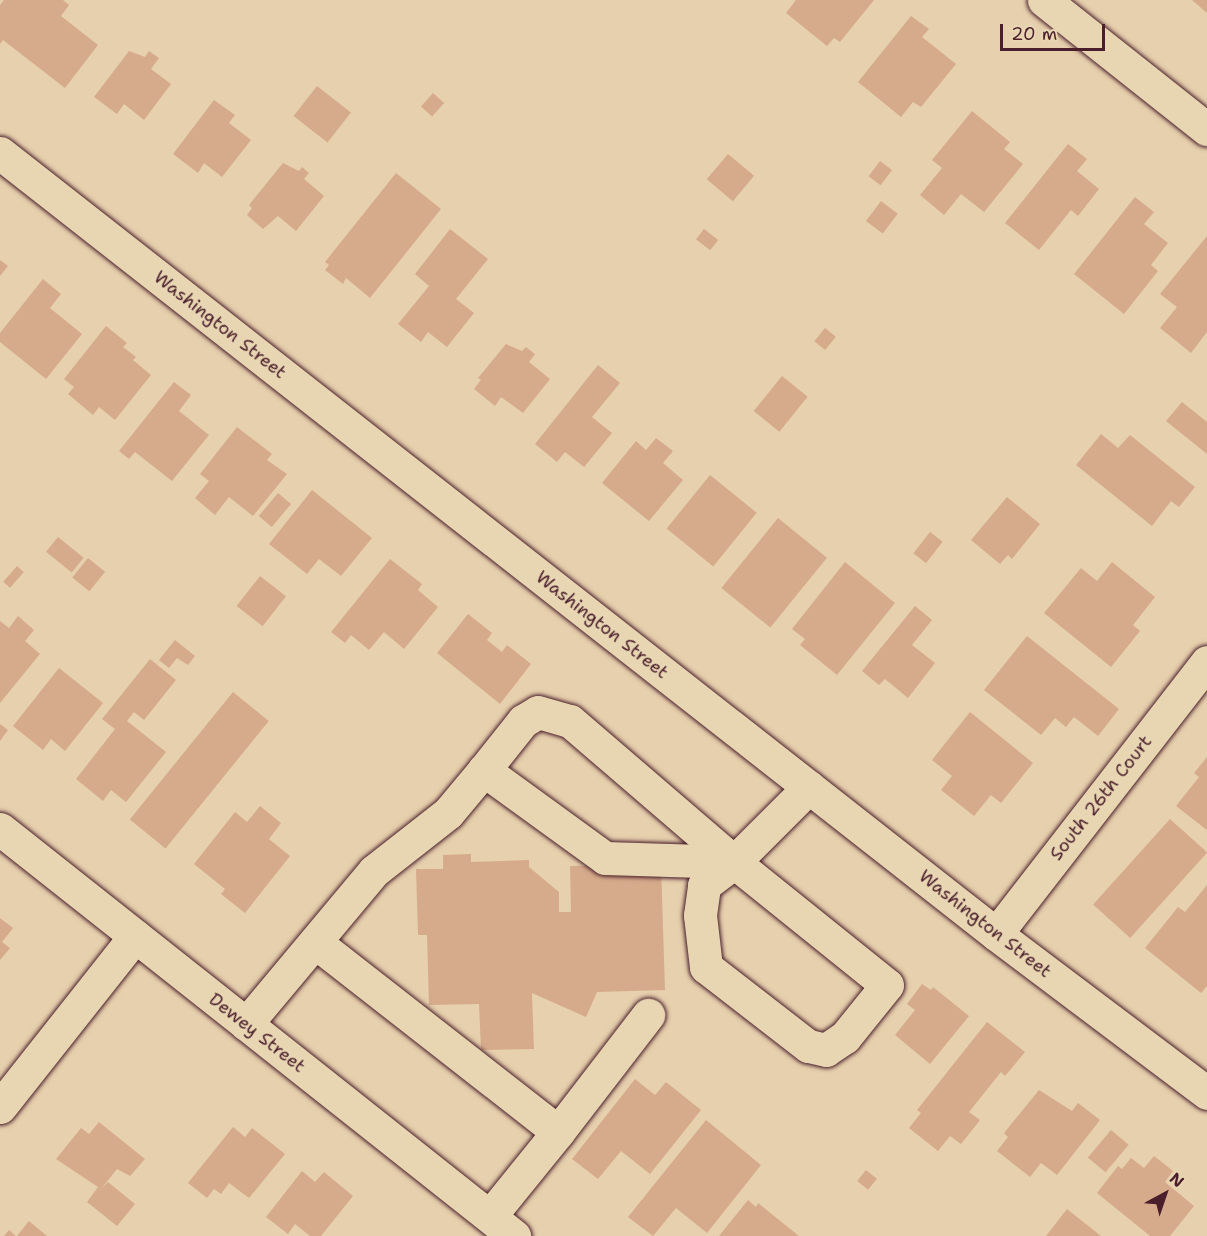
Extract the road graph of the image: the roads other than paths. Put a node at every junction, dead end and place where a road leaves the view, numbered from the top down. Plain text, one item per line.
1 (1044, 0) edge
2 (1207, 129) edge
3 (0, 153) edge
4 (1207, 662) edge
5 (484, 770) junction
6 (809, 788) junction
7 (0, 830) edge
8 (734, 862) junction
9 (996, 934) junction
10 (135, 936) junction
11 (315, 942) junction
12 (648, 1015) dead end
13 (246, 1024) junction
14 (1207, 1093) edge
15 (0, 1107) edge
16 (558, 1132) junction
17 (502, 1226) edge

1 - 2 street
3 - 6 street, Washington Street
4 - 9 street, South 26th Court
5 - 8 street
5 - 8 street
5 - 11 street
6 - 8 street
6 - 9 street, Washington Street
7 - 10 street, Dewey Street
8 - 8 street
9 - 14 street, Washington Street
10 - 13 street, Dewey Street
10 - 15 street
11 - 13 street
11 - 16 street
12 - 16 street
13 - 17 street, Dewey Street
16 - 17 street

